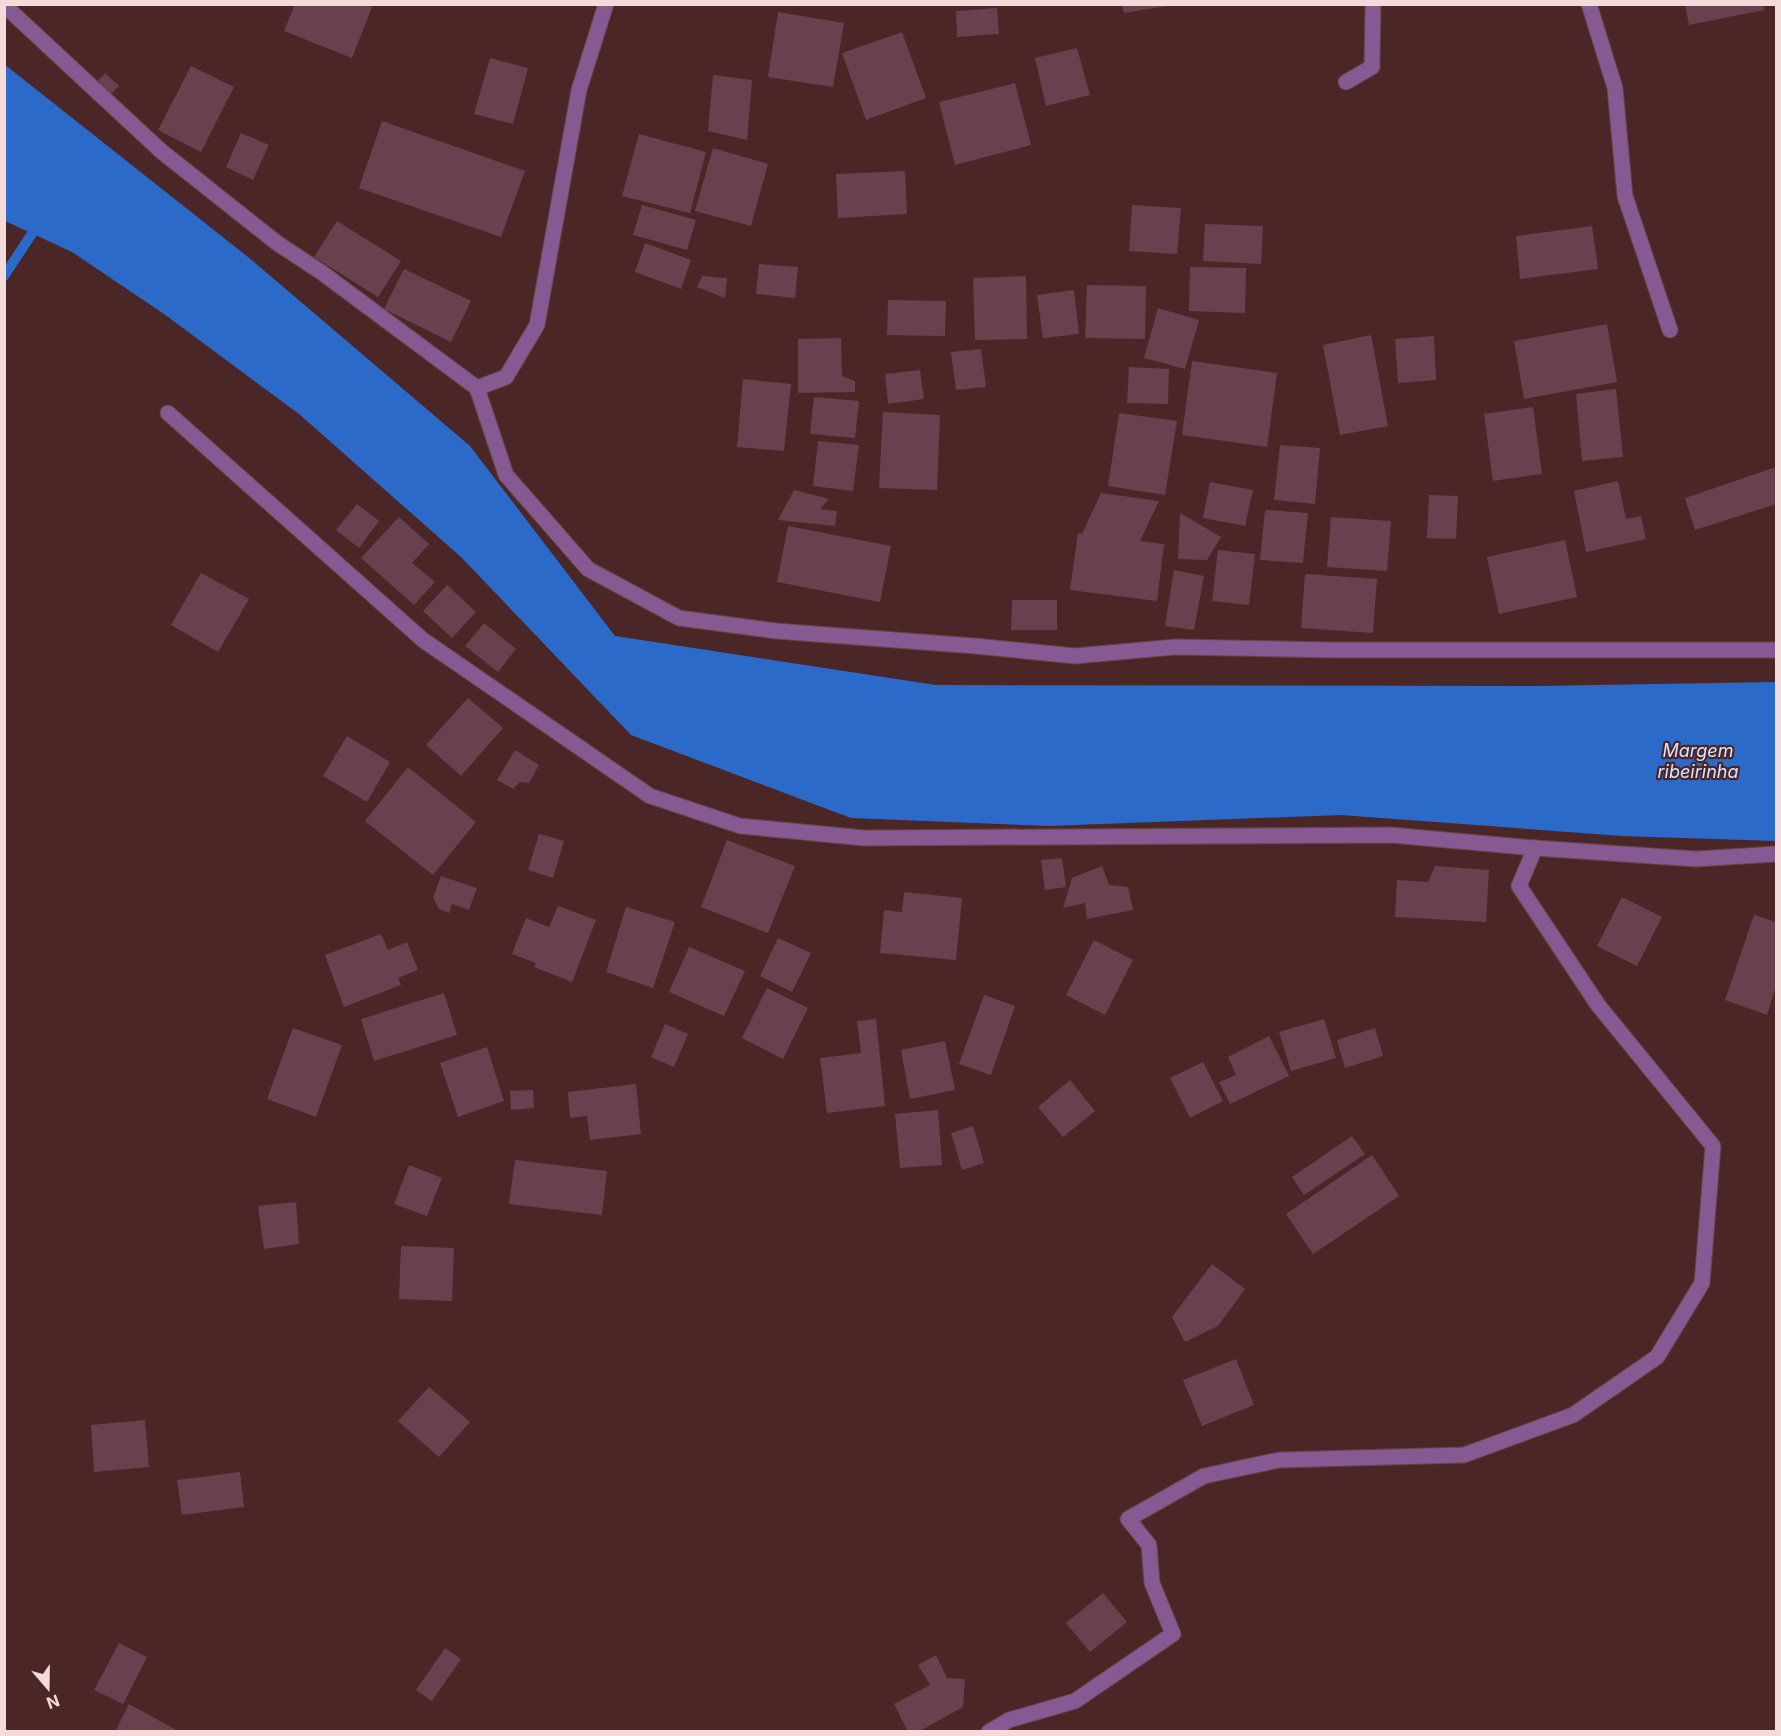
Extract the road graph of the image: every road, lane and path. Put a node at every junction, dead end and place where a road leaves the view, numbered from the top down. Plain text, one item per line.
1 (606, 4) edge
2 (1373, 4) edge
3 (1589, 4) edge
4 (4, 5) edge
5 (1346, 82) dead end
6 (1670, 330) dead end
7 (477, 388) junction
8 (168, 413) dead end
9 (1776, 650) edge
10 (1535, 848) junction
11 (1776, 854) edge
12 (990, 1731) edge

1 - 7 street
2 - 5 street
3 - 6 street
4 - 7 street
7 - 9 street
8 - 10 street
10 - 11 street
10 - 12 street

